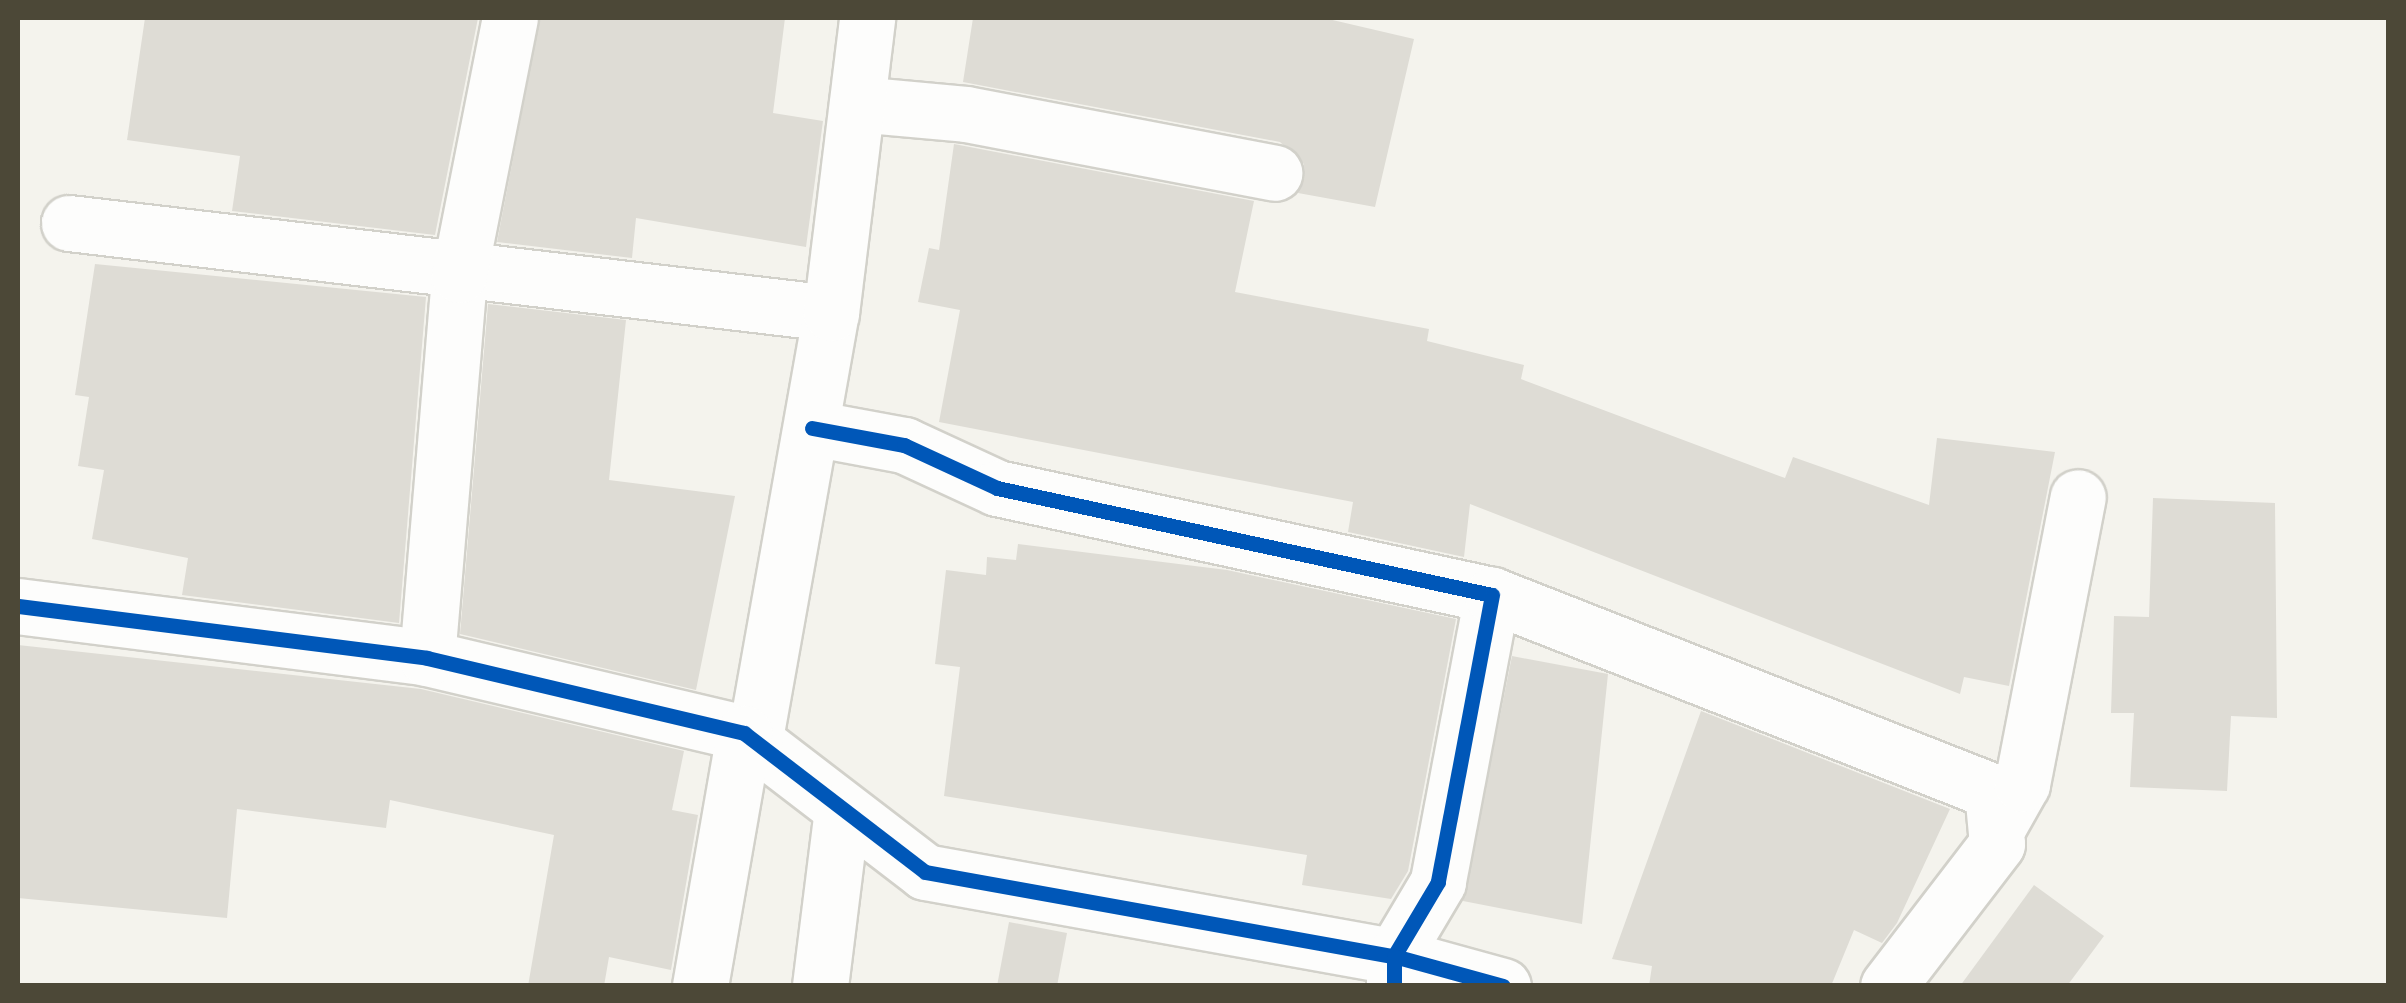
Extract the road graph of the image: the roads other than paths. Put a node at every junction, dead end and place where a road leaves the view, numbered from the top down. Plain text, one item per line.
1 (510, 18) edge
2 (868, 18) edge
3 (863, 106) junction
4 (1274, 174) dead end
5 (69, 224) dead end
6 (459, 275) junction
7 (831, 313) junction
8 (821, 430) junction
9 (2078, 497) dead end
10 (1492, 595) junction
11 (18, 606) edge
12 (427, 658) junction
13 (754, 738) junction
14 (824, 793) junction
15 (2000, 824) junction
16 (1394, 970) edge
17 (700, 986) edge
18 (820, 986) edge
19 (1502, 986) edge
20 (1888, 986) edge

1 - 6 street
2 - 3 street
3 - 4 street
3 - 7 street
5 - 6 street
6 - 7 street
6 - 12 street
7 - 8 street
8 - 10 street
8 - 13 street
9 - 15 street
10 - 15 street
10 - 16 street
11 - 12 street
12 - 13 street
13 - 14 street
13 - 17 street
14 - 16 street
14 - 18 street
15 - 20 street
16 - 19 street

